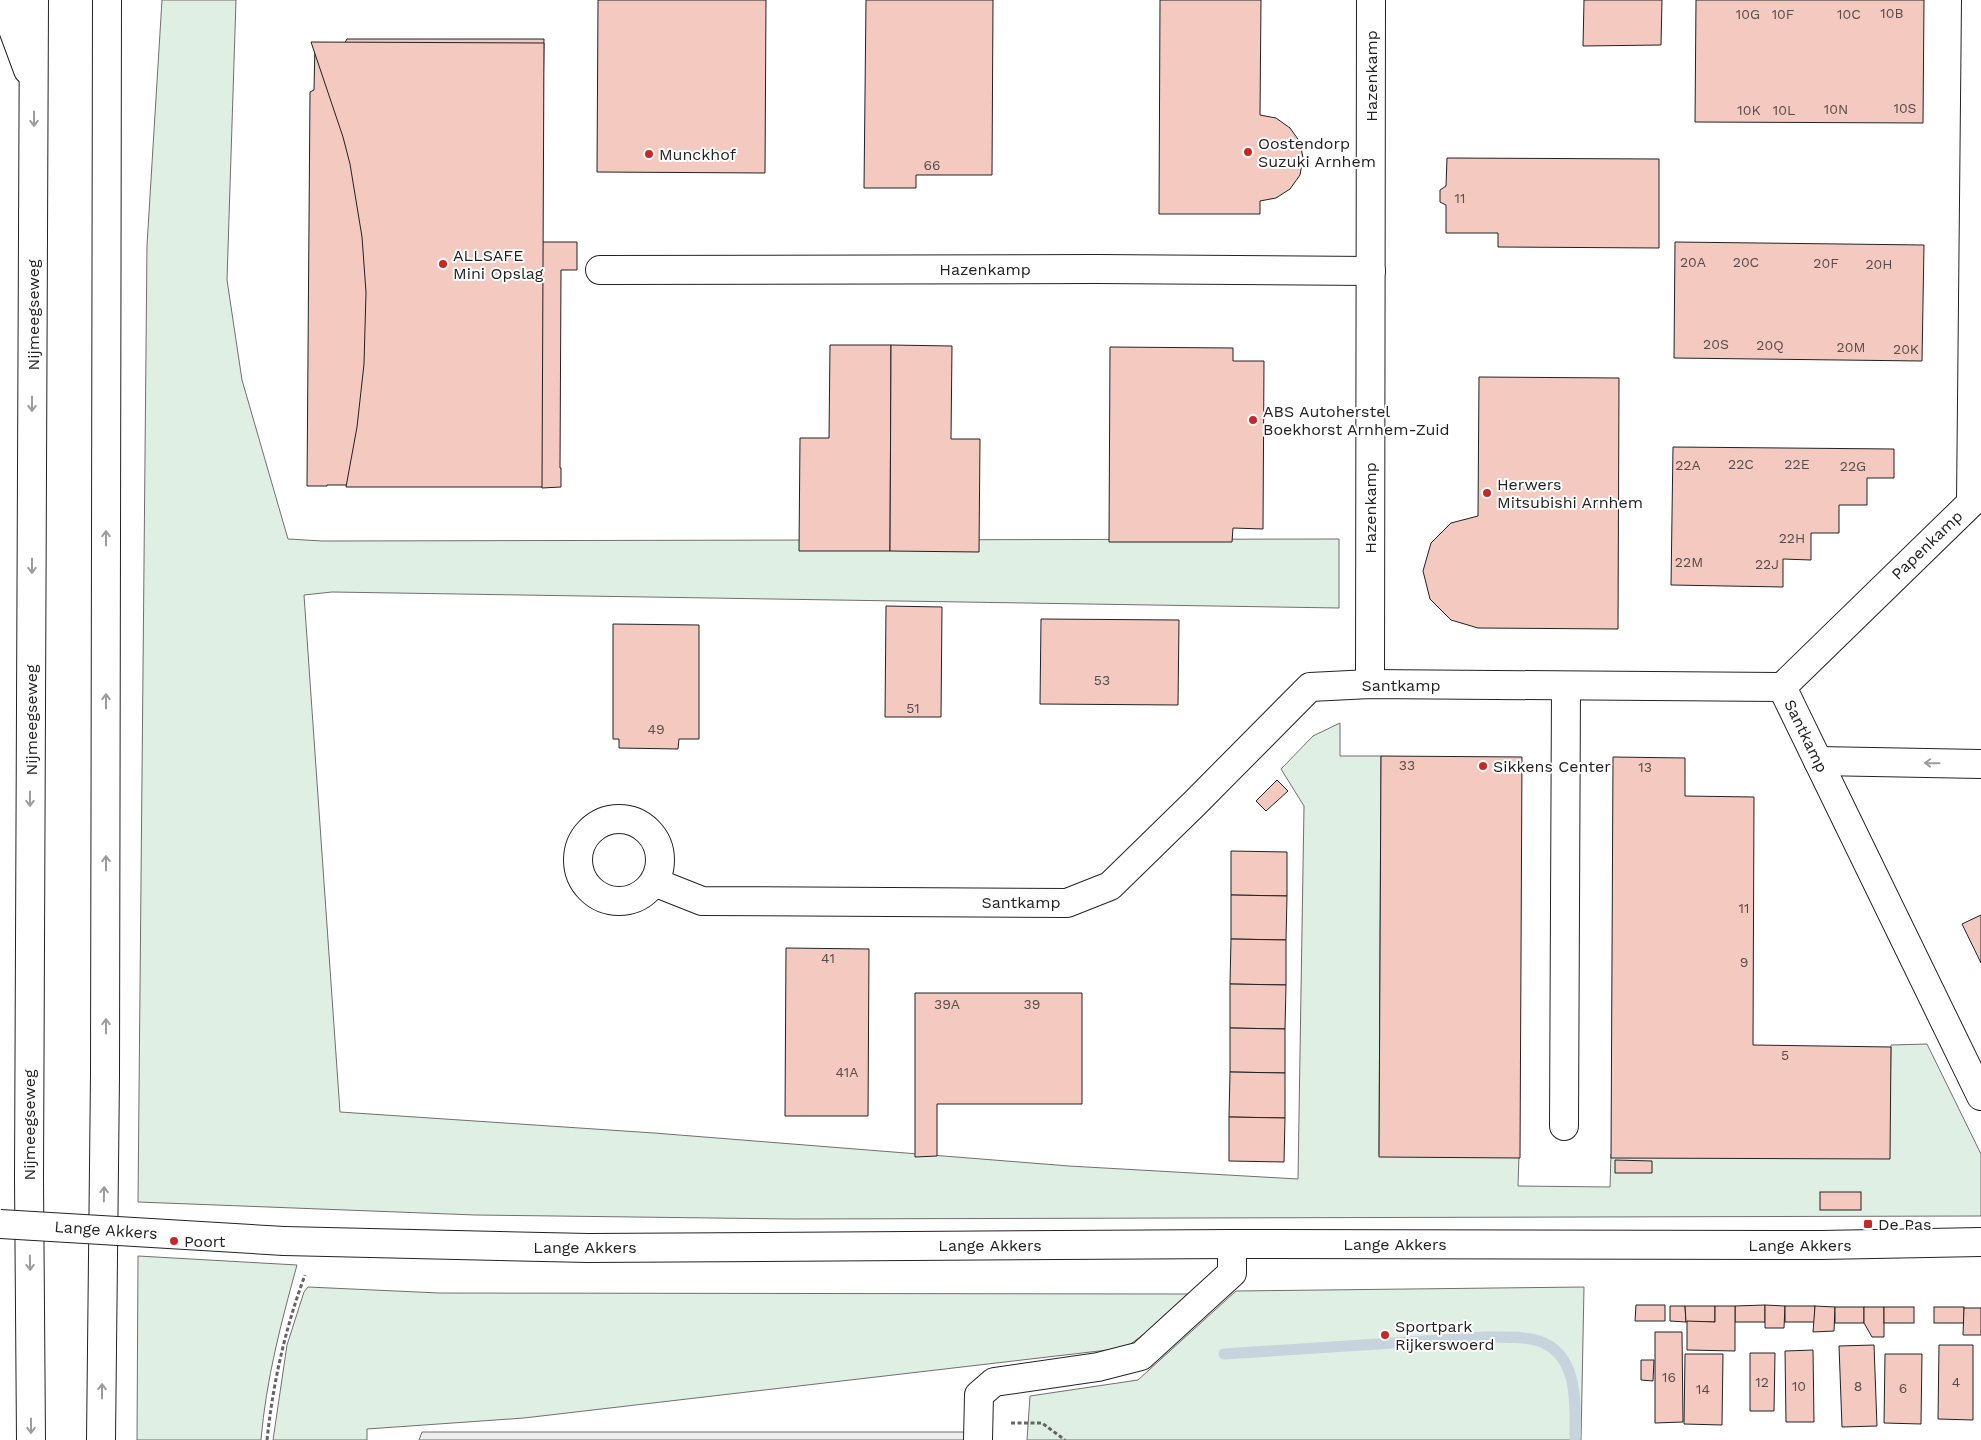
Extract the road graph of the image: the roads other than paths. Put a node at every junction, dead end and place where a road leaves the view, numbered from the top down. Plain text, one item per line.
1 (8, 0) edge
2 (34, 0) edge
3 (1371, 0) edge
4 (1976, 0) edge
5 (107, 1) edge
6 (34, 87) junction
7 (600, 270) dead end
8 (1371, 271) junction
9 (1370, 684) junction
10 (1566, 686) junction
11 (1782, 688) junction
12 (1818, 761) junction
13 (1981, 764) edge
14 (654, 882) dead end
15 (1981, 1096) edge
16 (1564, 1126) dead end
17 (0, 1224) edge
18 (1981, 1242) edge
19 (1224, 1244) junction
20 (978, 1431) edge
21 (31, 1440) edge
22 (101, 1440) edge

1 - 6 main road
2 - 6 main road, Nijmeegseweg
3 - 8 main road, Hazenkamp
4 - 11 main road, Papenkamp
22 -> 5 main road
6 -> 21 main road, Nijmeegseweg
7 - 8 main road, Hazenkamp
8 - 9 main road, Hazenkamp
9 - 10 main road, Santkamp
9 - 14 main road, Santkamp
10 - 11 main road, Santkamp
10 - 16 main road
11 - 12 main road, Santkamp
13 -> 12 main road
12 - 15 main road, Santkamp
17 - 19 main road, Lange Akkers, bridge
18 - 19 main road, Lange Akkers
19 - 20 main road

